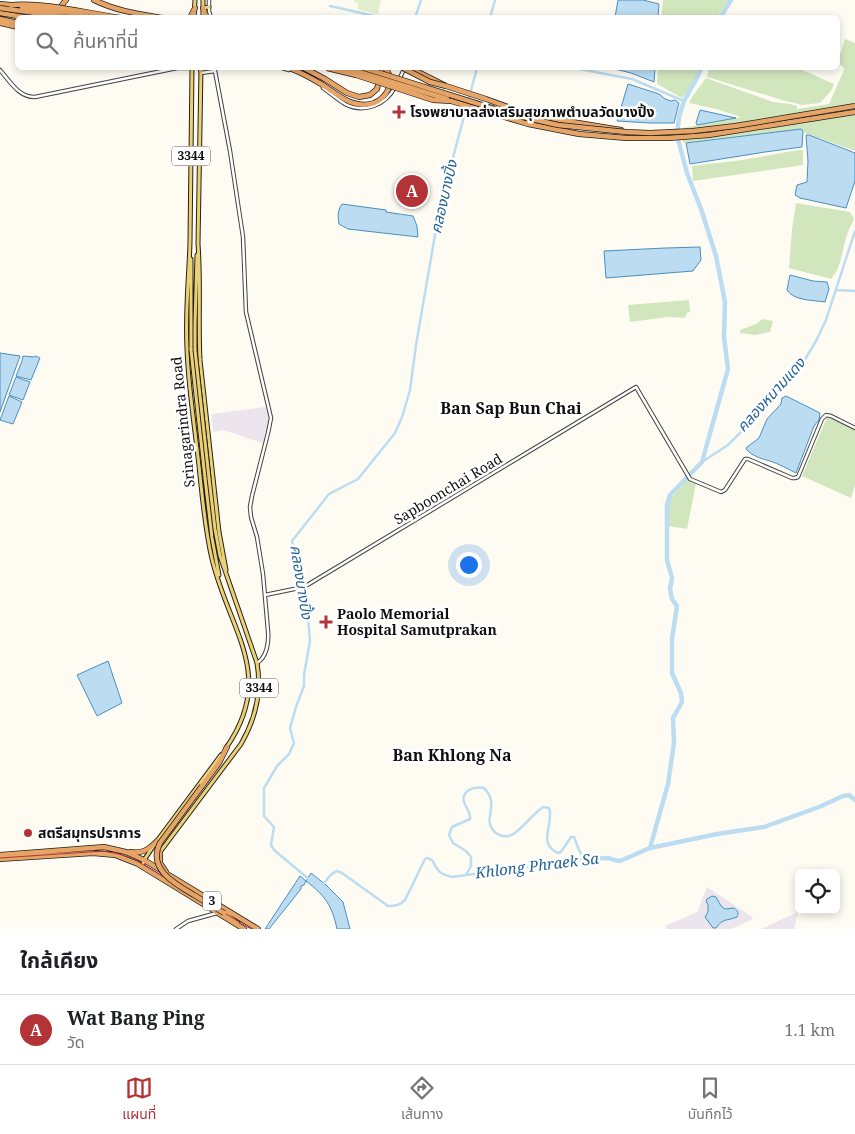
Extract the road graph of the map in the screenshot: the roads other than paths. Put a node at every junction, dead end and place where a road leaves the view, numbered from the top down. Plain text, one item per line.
1 (66, 0) edge
2 (94, 0) edge
3 (195, 0) edge
4 (203, 0) edge
5 (209, 0) edge
6 (0, 4) edge
7 (11, 5) junction
8 (209, 7) junction
9 (0, 8) edge
10 (195, 8) junction
11 (203, 8) junction
12 (0, 13) edge
13 (50, 15) edge
14 (60, 15) edge
15 (83, 15) edge
16 (102, 15) edge
17 (146, 15) edge
18 (192, 15) edge
19 (194, 15) edge
20 (203, 15) edge
21 (206, 15) edge
22 (210, 15) edge
23 (15, 16) edge
24 (0, 21) edge
25 (15, 24) edge
26 (0, 70) edge
27 (167, 70) edge
28 (191, 70) edge
29 (201, 70) edge
30 (215, 70) edge
31 (290, 70) edge
32 (295, 70) edge
33 (308, 70) edge
34 (335, 70) edge
35 (353, 70) edge
36 (371, 70) edge
37 (378, 70) edge
38 (386, 70) edge
39 (403, 70) edge
40 (408, 70) edge
41 (414, 70) edge
42 (446, 86) junction
43 (450, 101) junction
44 (855, 106) edge
45 (855, 112) edge
46 (626, 132) junction
47 (190, 244) junction
48 (198, 244) junction
49 (193, 350) junction
50 (204, 399) junction
51 (192, 401) junction
52 (855, 428) edge
53 (208, 431) junction
54 (195, 432) junction
55 (207, 478) junction
56 (232, 592) junction
57 (224, 595) junction
58 (265, 595) junction
59 (257, 664) junction
60 (227, 747) junction
61 (163, 833) junction
62 (169, 839) junction
63 (157, 841) junction
64 (160, 851) junction
65 (126, 852) junction
66 (0, 855) edge
67 (123, 858) junction
68 (0, 859) edge
69 (144, 860) junction
70 (151, 864) junction
71 (144, 867) junction
72 (162, 871) junction
73 (168, 875) junction
74 (158, 877) junction
75 (217, 913) junction
76 (256, 928) edge
77 (176, 929) edge
78 (244, 929) edge

1 - 14 highway
2 - 17 highway
3 - 10 main road
4 - 11 main road
5 - 8 street
6 - 7 highway
7 - 15 highway, bridge
7 - 16 highway, bridge
8 - 11 main road
8 - 22 street
9 - 13 highway, bridge
10 - 18 highway
10 - 19 main road
11 - 20 main road
11 - 21 highway
12 - 23 highway
24 - 25 highway
26 - 27 street
28 - 47 main road, Srinagarindra Road / 3344
29 - 48 main road, Srinagarindra Road / 3344
30 - 58 street
31 - 39 street
32 - 38 highway
33 - 37 highway
34 - 43 highway, bridge
35 - 43 highway, bridge
36 - 46 highway, bridge
40 - 42 highway, bridge
41 - 42 highway, bridge
42 - 46 highway, bridge
43 - 45 highway
44 - 46 highway, bridge
47 - 49 main road, Srinagarindra Road / 3344
47 - 51 main road, Srinagarindra Road / 3344
48 - 49 main road, Srinagarindra Road / 3344
48 - 50 main road, Srinagarindra Road / 3344
49 - 55 main road, Srinagarindra Road / 3344, bridge
50 - 51 main road
50 - 53 main road, Srinagarindra Road / 3344
51 - 54 main road, Srinagarindra Road / 3344
52 - 58 street, Sapboonchai Road
53 - 54 main road
53 - 56 main road, Srinagarindra Road / 3344
54 - 57 main road, Srinagarindra Road / 3344
55 - 56 main road, Srinagarindra Road / 3344
55 - 57 main road, Srinagarindra Road / 3344
56 - 59 main road, Srinagarindra Road / 3344
57 - 60 main road, Srinagarindra Road / 3344
58 - 59 street
59 - 62 main road, Srinagarindra Road / 3344
60 - 61 main road, Srinagarindra Road / 3344
60 - 78 highway, bridge
61 - 62 main road
61 - 63 main road, Srinagarindra Road / 3344
62 - 64 main road, Srinagarindra Road / 3344
63 - 65 highway
63 - 69 main road, Srinagarindra Road / 3344
64 - 70 main road, Srinagarindra Road / 3344
64 - 73 highway
65 - 66 highway, 3
65 - 67 highway
65 - 69 highway, 3
67 - 68 highway, 3
67 - 71 highway, 3
69 - 70 highway, 3
69 - 71 main road, Srinagarindra Road / 3344
70 - 71 main road, Srinagarindra Road / 3344
70 - 72 highway, 3
71 - 74 highway, 3
72 - 73 highway, 3
72 - 74 highway
73 - 76 highway, 3
74 - 75 highway, 3
75 - 77 street
75 - 78 highway, 3

